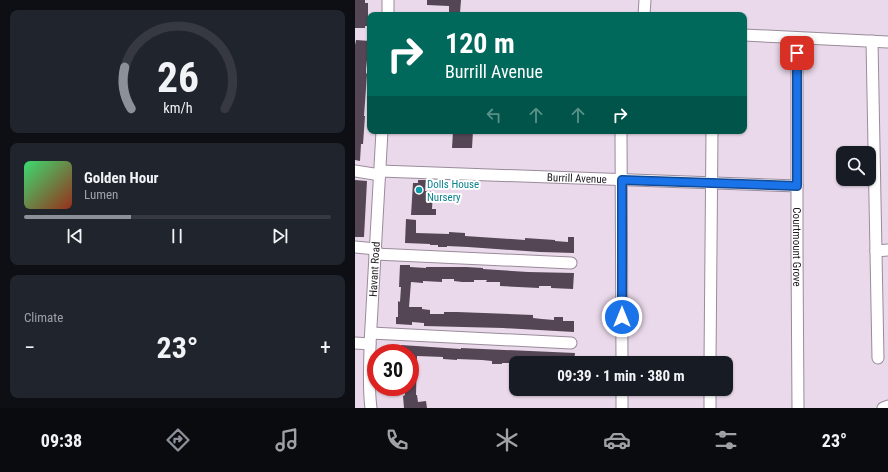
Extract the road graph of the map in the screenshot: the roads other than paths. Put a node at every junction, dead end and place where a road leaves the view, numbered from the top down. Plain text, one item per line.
1 (388, 0) edge
2 (645, 0) edge
3 (388, 12) edge
4 (644, 12) edge
5 (747, 35) edge
6 (797, 38) junction
7 (872, 41) junction
8 (888, 42) edge
9 (382, 134) edge
10 (621, 134) edge
11 (712, 134) edge
12 (355, 171) edge
13 (380, 173) junction
14 (622, 180) junction
15 (712, 183) junction
16 (797, 186) junction
17 (355, 247) edge
18 (888, 250) edge
19 (376, 251) junction
20 (876, 251) junction
21 (571, 263) dead end
22 (370, 338) junction
23 (355, 343) edge
24 (571, 343) dead end
25 (371, 344) edge
26 (621, 356) edge
27 (710, 356) edge
28 (878, 358) dead end
29 (370, 396) edge
30 (621, 396) edge
31 (710, 396) edge
32 (888, 406) edge
33 (371, 408) edge
34 (621, 408) edge
35 (710, 408) edge
36 (798, 408) edge
37 (883, 408) edge

1 - 3 street
2 - 4 street
5 - 6 street
6 - 7 street
6 - 16 street, Courtmount Grove
7 - 8 street
7 - 20 street
9 - 13 street, Havant Road
10 - 14 street
11 - 15 street
12 - 13 street, Burrill Avenue
13 - 14 street, Burrill Avenue
13 - 19 street, Havant Road
14 - 15 street, Burrill Avenue
14 - 26 street
15 - 16 street, Burrill Avenue
15 - 27 street
16 - 36 street, Courtmount Grove
17 - 19 street
18 - 20 street
19 - 21 street
19 - 22 street, Havant Road
20 - 28 street
22 - 23 street
22 - 24 street
22 - 25 street, Havant Road
29 - 33 street, Havant Road
30 - 34 street
31 - 35 street
32 - 37 street

